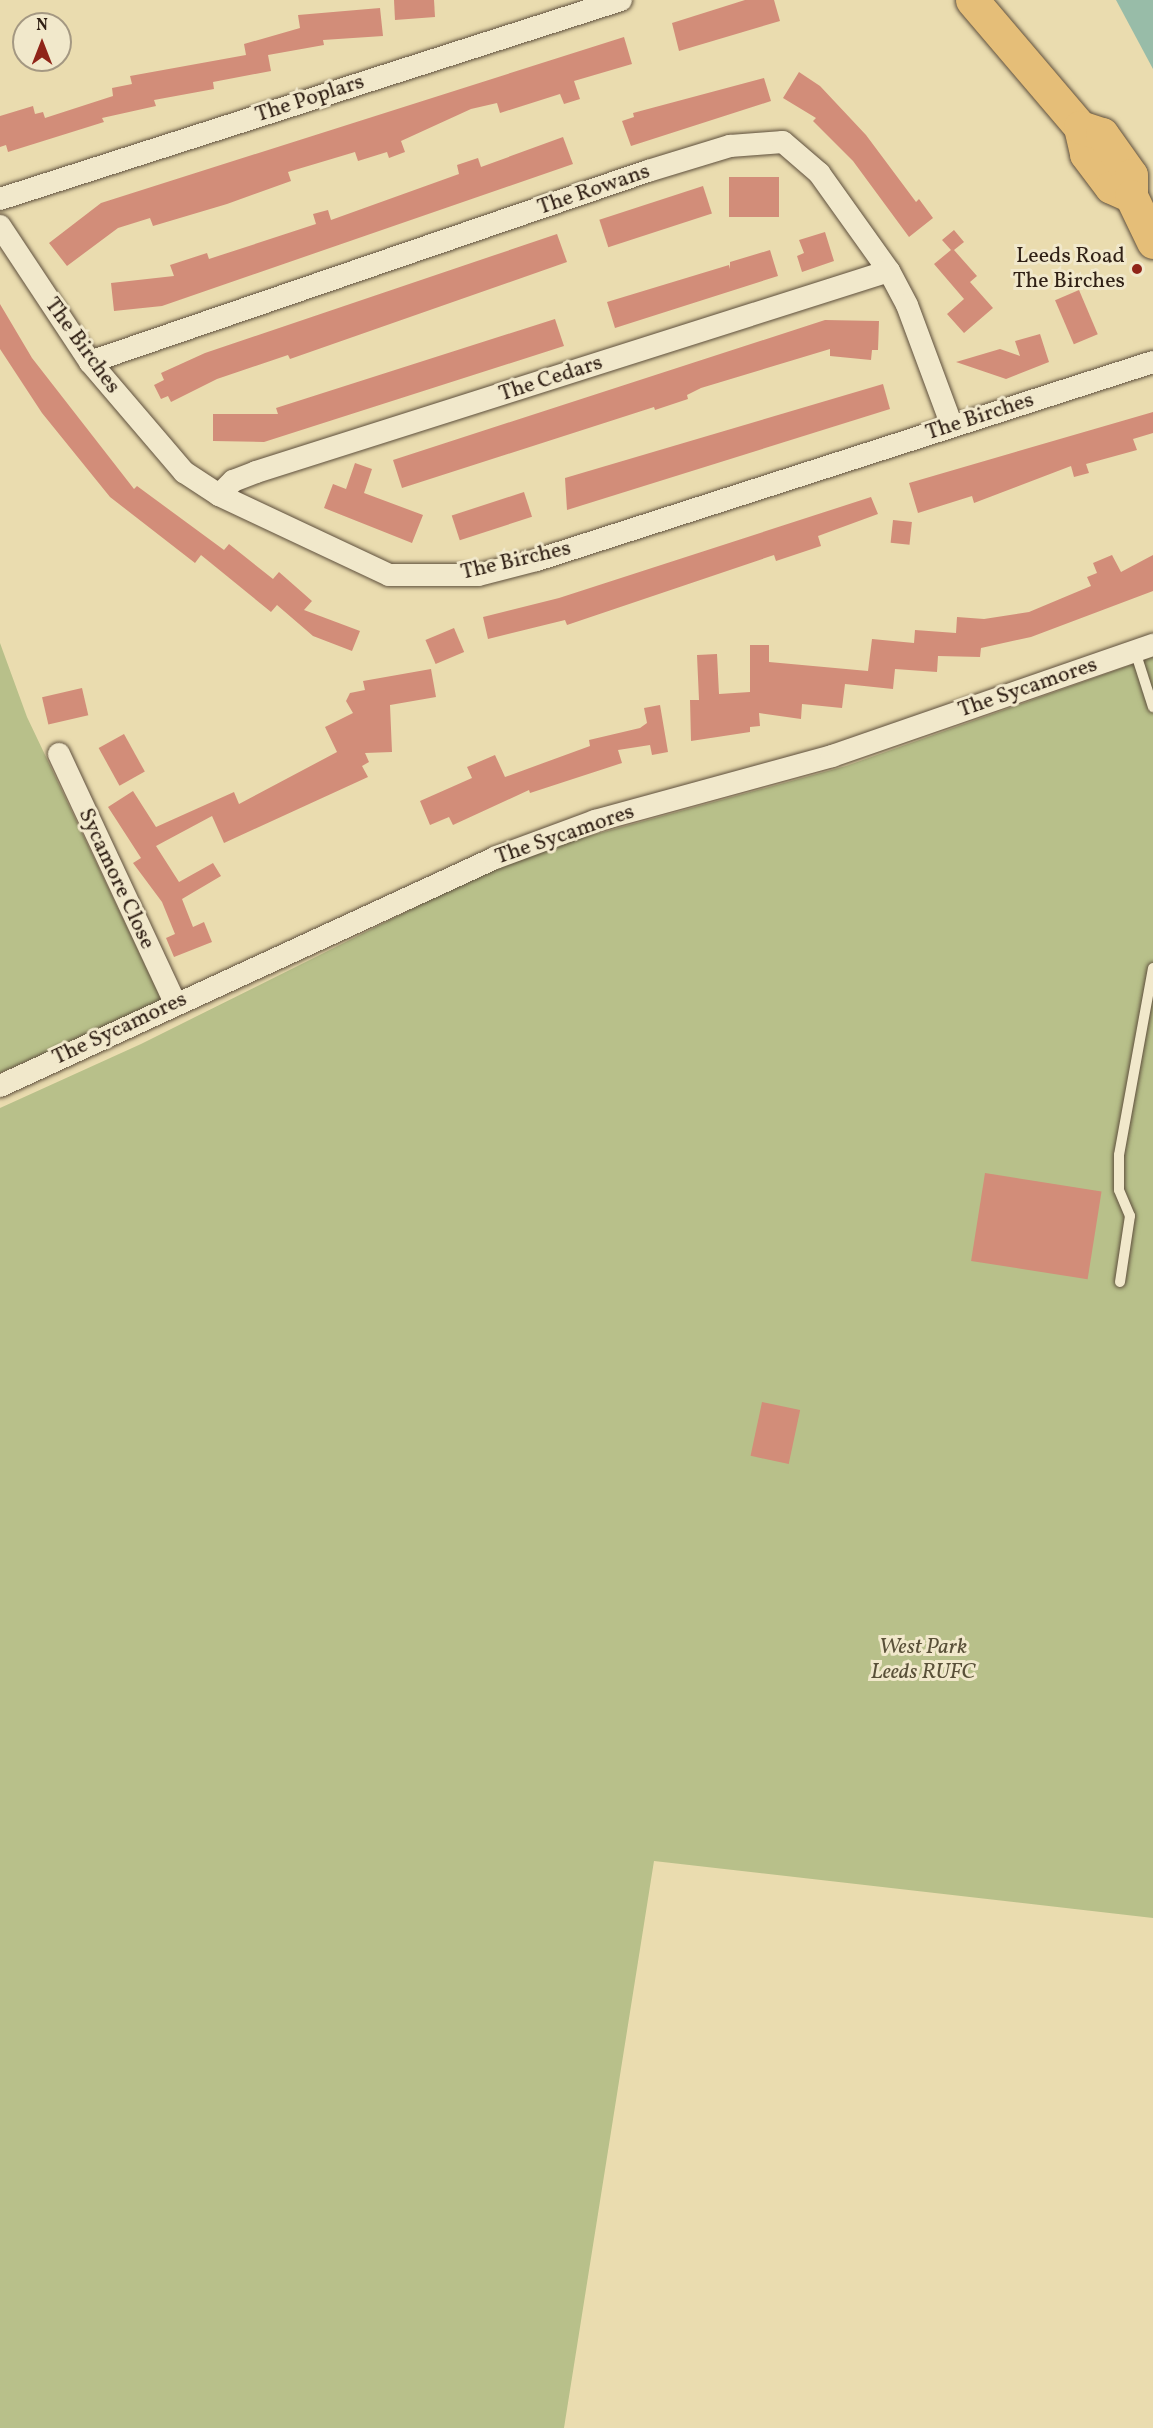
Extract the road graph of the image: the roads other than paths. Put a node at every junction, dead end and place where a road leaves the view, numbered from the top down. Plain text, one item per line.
1 (621, 0) edge
2 (972, 0) edge
3 (998, 15) edge
4 (0, 199) edge
5 (0, 226) edge
6 (1153, 242) edge
7 (889, 271) junction
8 (90, 362) junction
9 (1153, 363) edge
10 (952, 426) junction
11 (219, 495) junction
12 (1144, 648) edge
13 (1153, 707) edge
14 (59, 754) dead end
15 (1153, 968) edge
16 (176, 1003) junction
17 (0, 1086) edge
18 (1120, 1282) dead end

1 - 4 street, The Poplars
2 - 3 highway
3 - 6 highway
5 - 8 street, The Birches
7 - 8 street, The Rowans
7 - 10 street, The Rowans
7 - 11 street, The Cedars
8 - 11 street, The Birches
9 - 10 street, The Birches
10 - 11 street, The Birches
12 - 13 lane
12 - 16 street, The Sycamores
14 - 16 street, Sycamore Close
15 - 18 lane
16 - 17 street, The Sycamores

